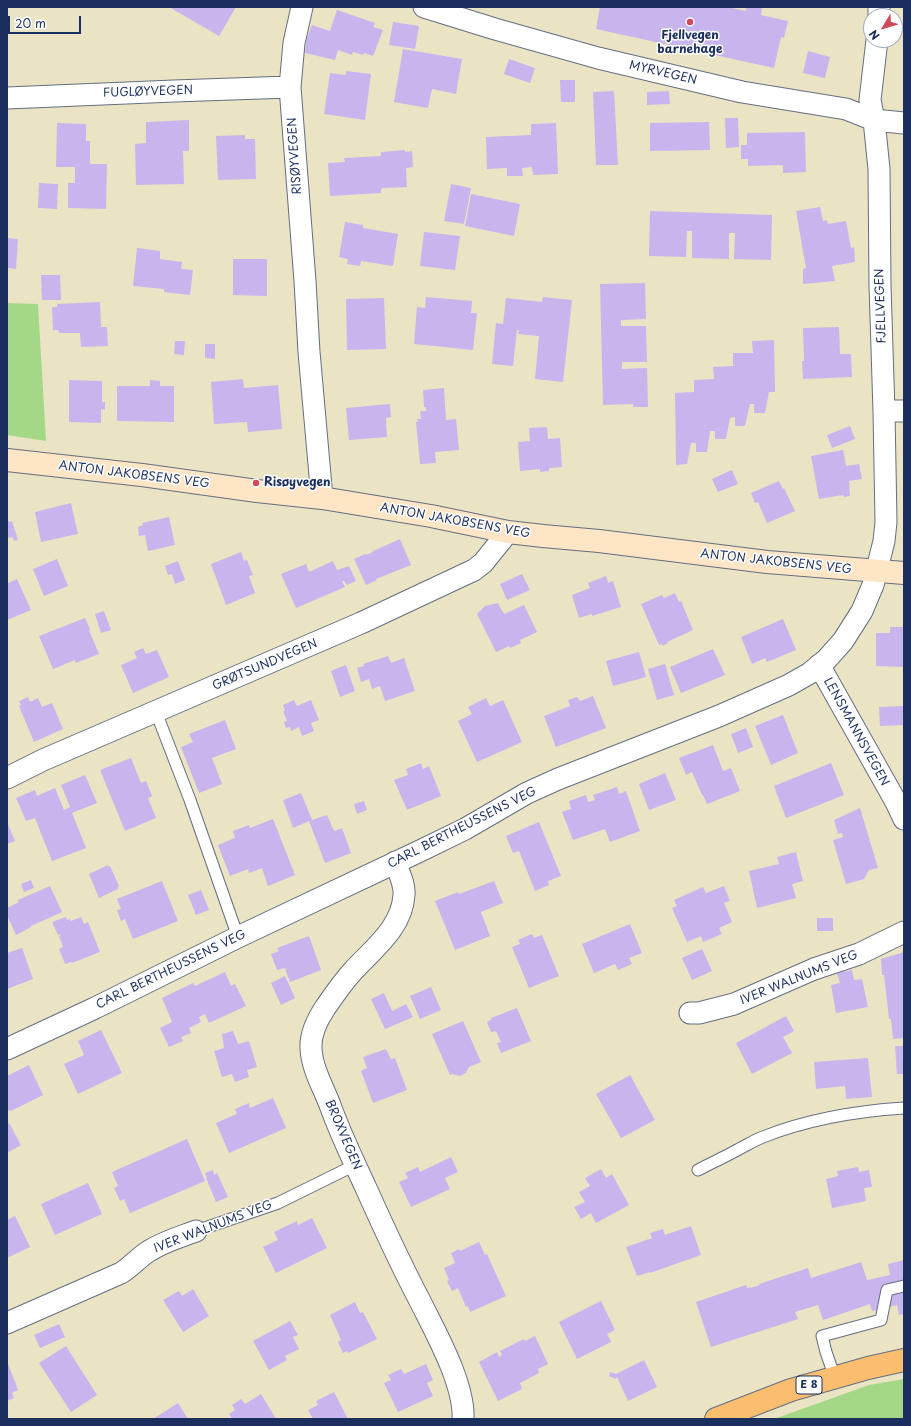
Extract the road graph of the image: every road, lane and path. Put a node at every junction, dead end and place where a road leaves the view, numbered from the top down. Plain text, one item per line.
1 (302, 7) edge
2 (424, 7) edge
3 (876, 48) edge
4 (290, 87) junction
5 (7, 98) edge
6 (874, 120) junction
7 (904, 123) edge
8 (894, 411) edge
9 (7, 460) edge
10 (322, 498) junction
11 (508, 532) junction
12 (877, 571) junction
13 (904, 573) edge
14 (820, 665) junction
15 (156, 712) junction
16 (7, 778) edge
17 (904, 819) edge
18 (395, 862) junction
19 (904, 932) edge
20 (238, 936) junction
21 (690, 1013) dead end
22 (7, 1049) edge
23 (904, 1108) edge
24 (356, 1165) junction
25 (698, 1170) dead end
26 (196, 1231) joint
27 (904, 1286) edge
28 (7, 1323) edge
29 (904, 1360) edge
30 (835, 1378) junction
31 (463, 1419) edge
32 (716, 1419) edge

1 - 4 street, RISØYVEGEN
2 - 6 street, MYRVEGEN
3 - 6 street, FJELLVEGEN
4 - 5 street, FUGLØYVEGEN
4 - 10 street, RISØYVEGEN
6 - 7 street, MYRVEGEN
6 - 8 street, FJELLVEGEN
8 - 12 street, FJELLVEGEN
9 - 10 street, ANTON JAKOBSENS VEG
10 - 11 street, ANTON JAKOBSENS VEG
11 - 12 street, ANTON JAKOBSENS VEG
11 - 15 street, GRØTSUNDVEGEN
12 - 13 street, ANTON JAKOBSENS VEG
12 - 14 street, CARL BERTHEUSSENS VEG
14 - 17 street, LENSMANNSVEGEN
14 - 18 street, CARL BERTHEUSSENS VEG
15 - 16 street, GRØTSUNDVEGEN
15 - 20 lane
18 - 20 street, CARL BERTHEUSSENS VEG
18 - 24 street, BROXVEGEN
19 - 21 street, IVER WALNUMS VEG
20 - 22 street, CARL BERTHEUSSENS VEG
23 - 25 lane
24 - 26 lane, IVER WALNUMS VEG
24 - 31 street, BROXVEGEN
26 - 28 street, IVER WALNUMS VEG
27 - 30 lane
29 - 30 highway, E 8
30 - 32 highway, E 8

